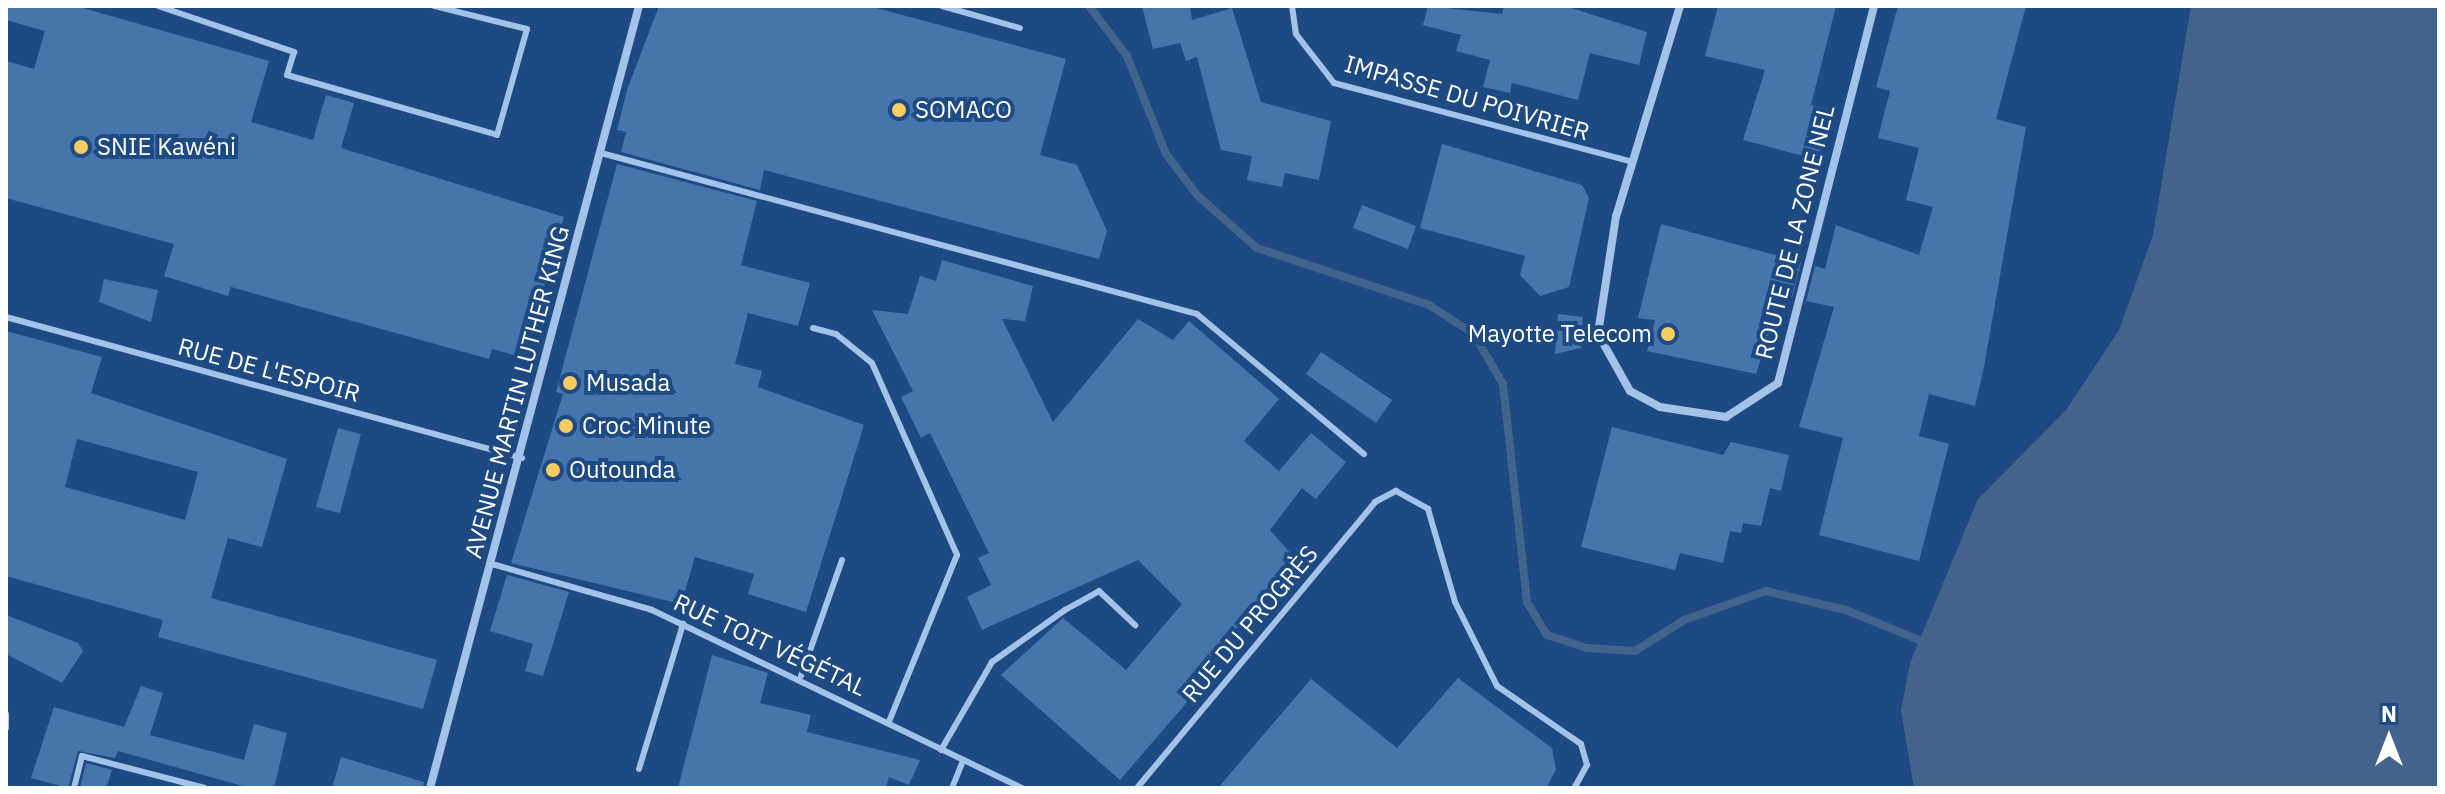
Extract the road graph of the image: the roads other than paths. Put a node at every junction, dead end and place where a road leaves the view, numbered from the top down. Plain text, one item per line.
1 (158, 6) edge
2 (434, 6) edge
3 (639, 6) edge
4 (942, 6) edge
5 (1292, 6) edge
6 (1680, 6) edge
7 (1874, 6) edge
8 (1020, 28) dead end
9 (601, 153) junction
10 (1630, 161) junction
11 (6, 317) edge
12 (813, 328) dead end
13 (1364, 454) dead end
14 (522, 458) junction
15 (842, 560) dead end
16 (492, 564) junction
17 (683, 624) junction
18 (1135, 625) dead end
19 (801, 676) junction
20 (6, 714) edge
21 (889, 722) junction
22 (6, 728) edge
23 (941, 750) junction
24 (963, 761) junction
25 (639, 769) dead end
26 (178, 784) edge
27 (74, 788) edge
28 (205, 788) edge
29 (430, 788) edge
30 (952, 788) edge
31 (1022, 788) edge
32 (1137, 788) edge
33 (1574, 788) edge

1 - 2 lane
3 - 9 street, AVENUE MARTIN LUTHER KING
4 - 8 lane
5 - 10 lane, IMPASSE DU POIVRIER
6 - 10 street, ROUTE DE LA ZONE NEL
7 - 10 street, ROUTE DE LA ZONE NEL
9 - 13 lane
9 - 14 street, AVENUE MARTIN LUTHER KING
11 - 14 lane, RUE DE L'ESPOIR
12 - 21 lane
14 - 16 street, AVENUE MARTIN LUTHER KING
15 - 19 lane
16 - 17 lane, RUE TOIT VÉGÉTAL
16 - 29 street, AVENUE MARTIN LUTHER KING
17 - 19 lane, RUE TOIT VÉGÉTAL
17 - 25 lane
18 - 23 lane
19 - 21 lane, RUE TOIT VÉGÉTAL
20 - 22 lane
21 - 23 lane, RUE TOIT VÉGÉTAL
23 - 24 lane, RUE TOIT VÉGÉTAL
24 - 30 lane
24 - 31 lane, RUE TOIT VÉGÉTAL
26 - 27 lane
26 - 28 lane
32 - 33 lane, RUE DU PROGRÈS

